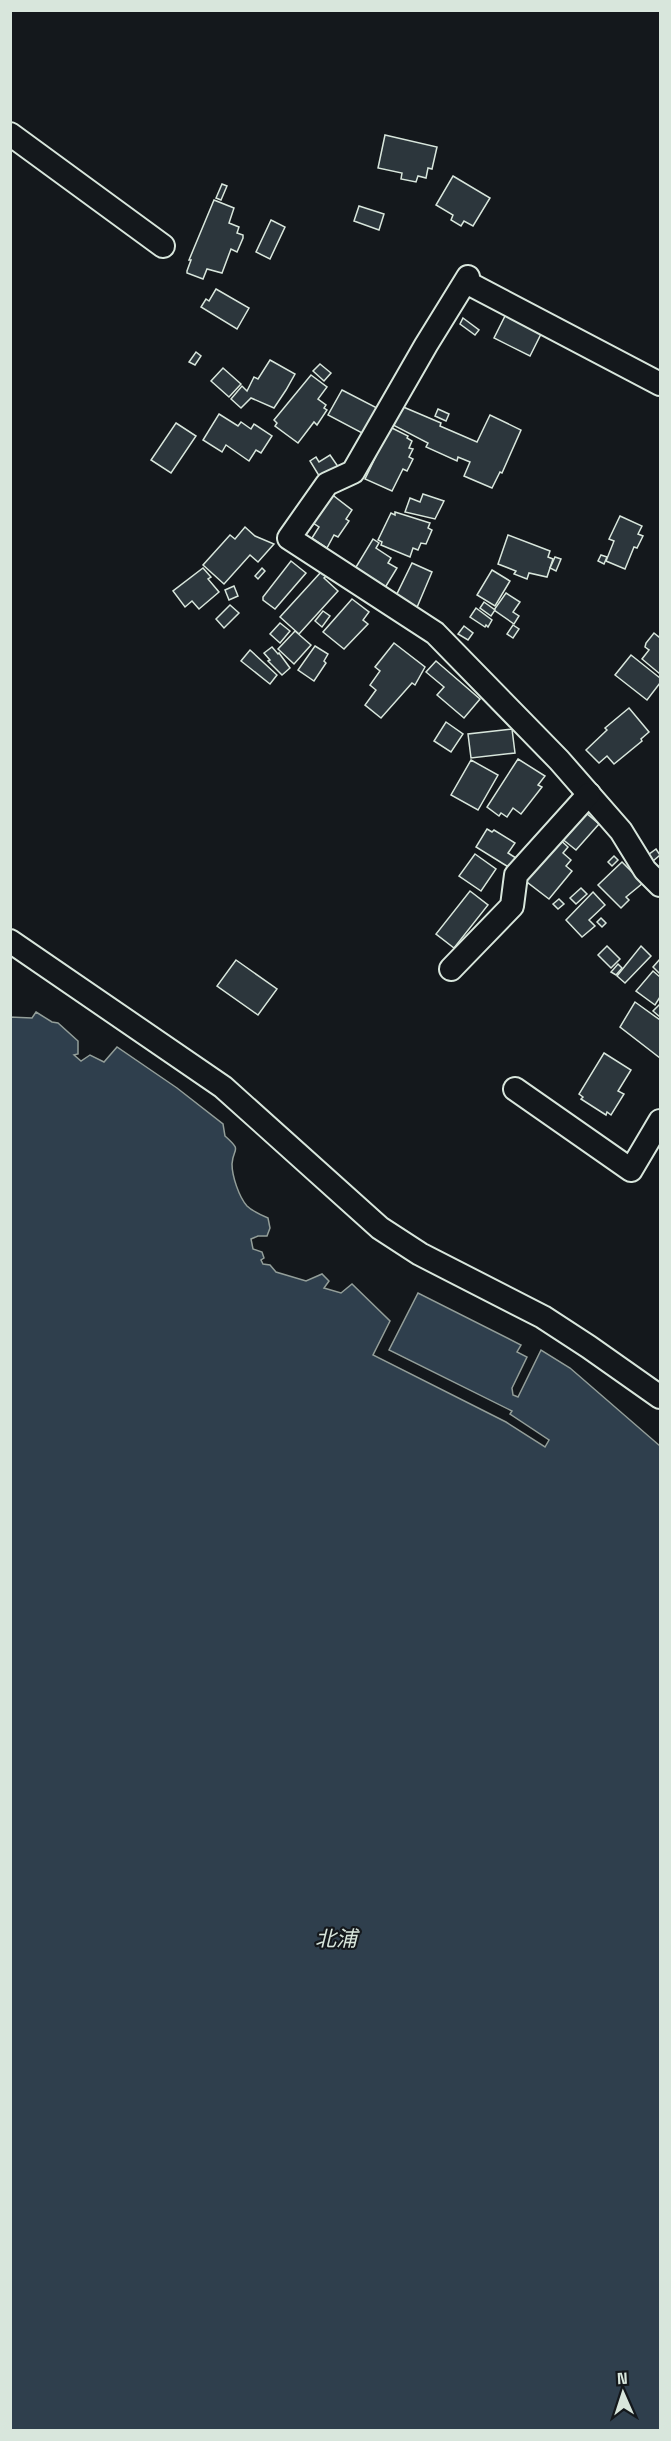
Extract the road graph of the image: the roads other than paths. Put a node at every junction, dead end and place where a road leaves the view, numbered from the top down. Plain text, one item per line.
1 (10, 134) edge
2 (163, 246) dead end
3 (660, 384) edge
4 (589, 794) junction
5 (660, 885) edge
6 (10, 941) edge
7 (451, 969) dead end
8 (515, 1089) dead end
9 (660, 1121) edge
10 (660, 1397) edge

1 - 2 street
3 - 4 street
4 - 5 street
4 - 7 street
6 - 10 street
8 - 9 street

